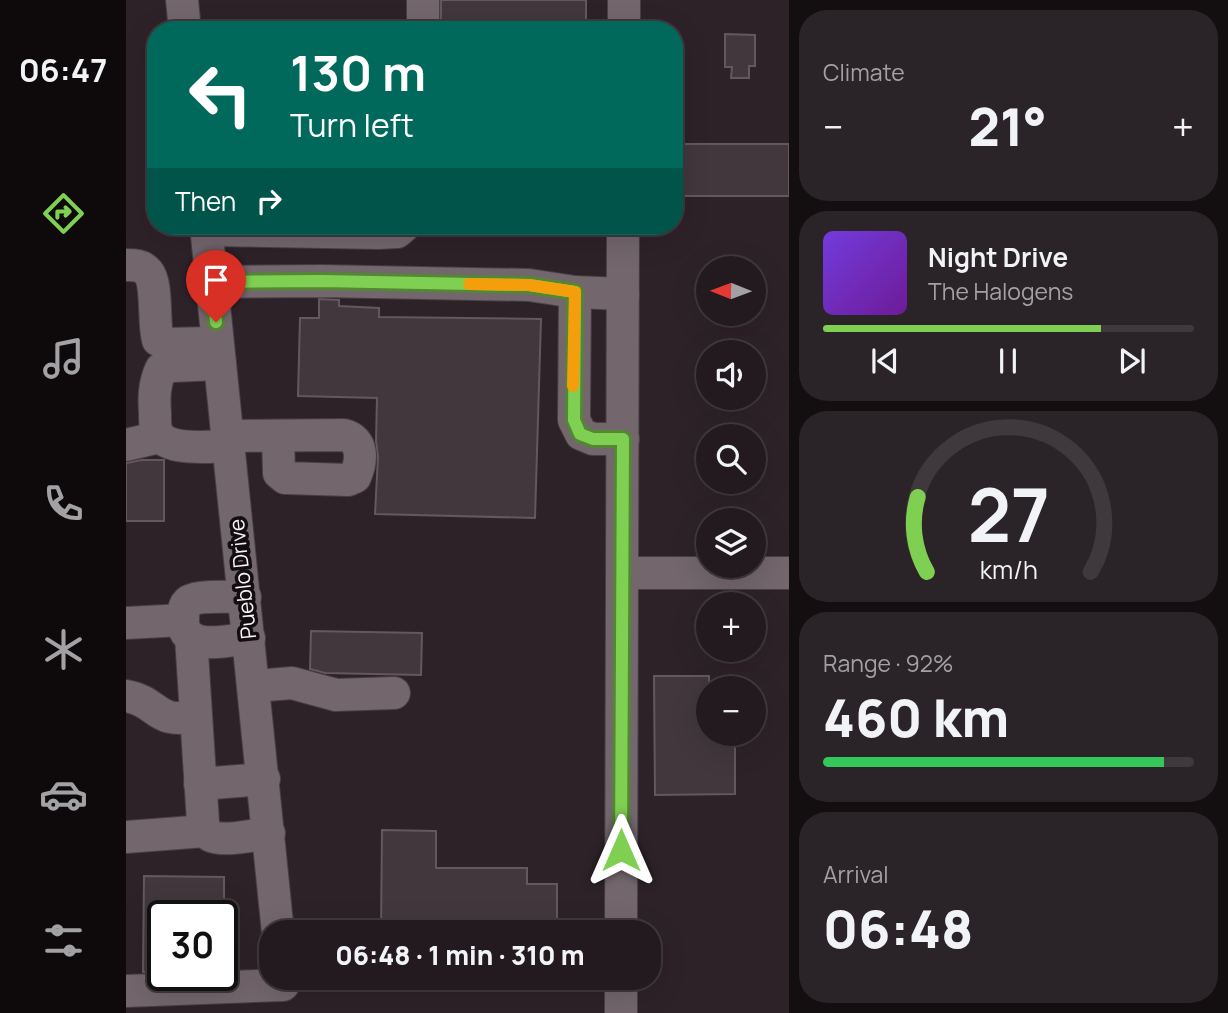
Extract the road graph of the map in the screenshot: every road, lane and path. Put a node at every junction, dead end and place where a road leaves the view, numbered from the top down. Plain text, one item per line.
1 (182, 0) edge
2 (423, 0) edge
3 (624, 0) edge
4 (184, 21) edge
5 (423, 21) edge
6 (624, 21) edge
7 (207, 235) edge
8 (623, 235) edge
9 (126, 265) edge
10 (212, 282) junction
11 (575, 292) junction
12 (623, 294) junction
13 (219, 353) junction
14 (278, 436) dead end
15 (160, 437) junction
16 (623, 439) junction
17 (228, 441) junction
18 (126, 445) edge
19 (622, 573) junction
20 (789, 573) edge
21 (245, 597) junction
22 (126, 623) edge
23 (187, 629) junction
24 (249, 638) junction
25 (254, 686) junction
26 (394, 693) dead end
27 (126, 696) edge
28 (195, 716) junction
29 (264, 779) junction
30 (200, 784) junction
31 (205, 831) junction
32 (269, 833) junction
33 (126, 837) edge
34 (277, 920) edge
35 (621, 920) edge
36 (621, 990) edge
37 (126, 991) edge
38 (284, 992) edge
39 (621, 1013) edge

1 - 4 street
2 - 5 street
3 - 6 street
7 - 10 street, Pueblo Drive
8 - 12 street
9 - 13 street
10 - 11 street
10 - 13 street, Pueblo Drive
11 - 12 street
11 - 16 street
12 - 16 street
13 - 15 street
13 - 17 street, Pueblo Drive
14 - 17 street
15 - 17 street
15 - 18 street
16 - 19 street
17 - 21 street, Pueblo Drive
19 - 20 street
19 - 35 street
21 - 23 street
21 - 24 street, Pueblo Drive
22 - 23 street
23 - 24 street
23 - 28 street
24 - 25 street, Pueblo Drive
25 - 26 street
25 - 29 street, Pueblo Drive
27 - 28 street
28 - 30 street
29 - 30 street
29 - 32 street, Pueblo Drive
30 - 31 street
31 - 32 street
31 - 33 street
32 - 34 street, Pueblo Drive
36 - 39 street
37 - 38 street

